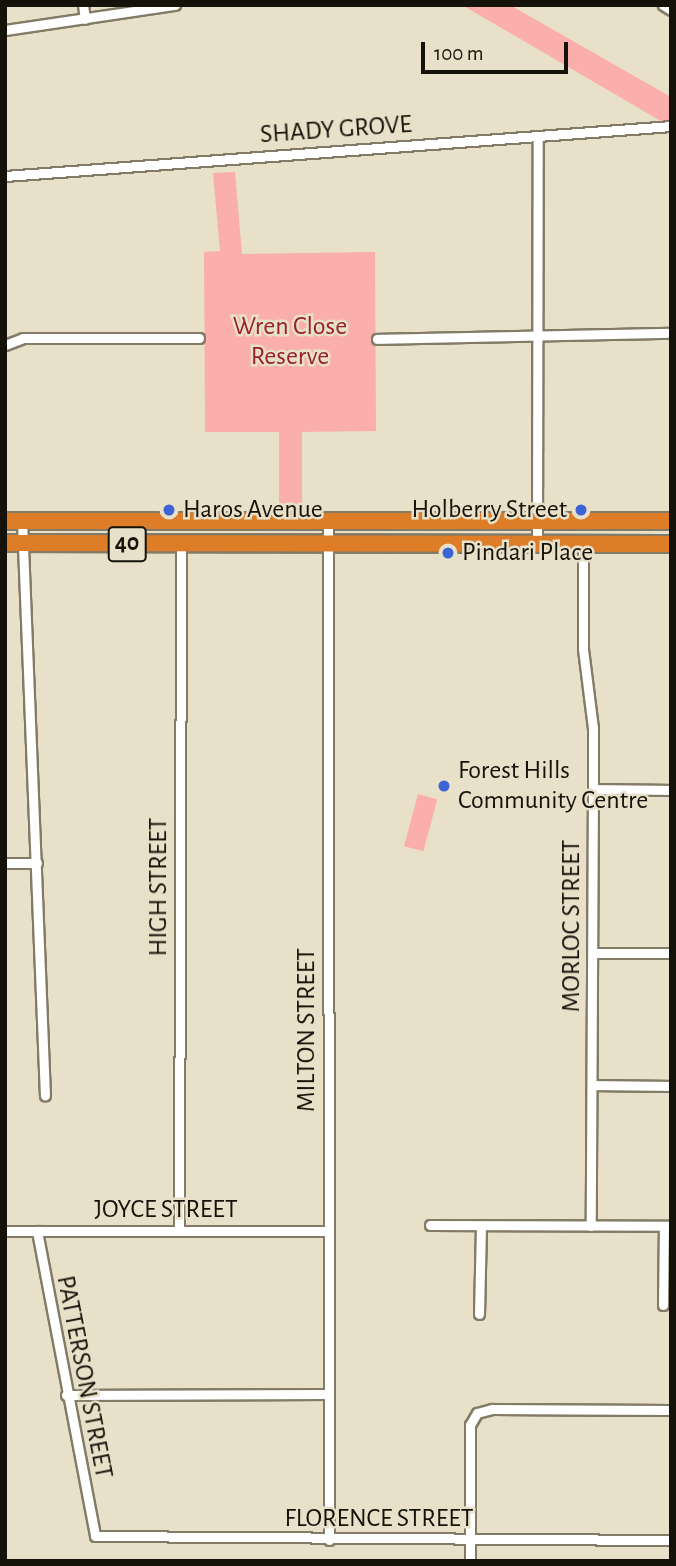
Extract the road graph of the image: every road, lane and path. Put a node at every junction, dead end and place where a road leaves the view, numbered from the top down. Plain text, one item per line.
1 (83, 5) edge
2 (175, 5) edge
3 (663, 5) edge
4 (671, 10) edge
5 (85, 19) junction
6 (5, 30) edge
7 (671, 126) edge
8 (538, 136) junction
9 (5, 176) edge
10 (538, 332) junction
11 (667, 332) dead end
12 (199, 338) dead end
13 (377, 339) dead end
14 (5, 345) edge
15 (13, 521) edge
16 (328, 521) junction
17 (537, 521) junction
18 (671, 521) edge
19 (5, 543) edge
20 (22, 543) junction
21 (181, 543) junction
22 (328, 544) junction
23 (537, 544) junction
24 (583, 544) junction
25 (671, 544) edge
26 (593, 789) junction
27 (671, 790) edge
28 (5, 863) edge
29 (37, 863) junction
30 (593, 953) junction
31 (671, 953) edge
32 (592, 1085) junction
33 (671, 1086) edge
34 (45, 1096) dead end
35 (430, 1226) dead end
36 (481, 1226) junction
37 (591, 1226) junction
38 (667, 1226) edge
39 (5, 1231) edge
40 (37, 1231) junction
41 (179, 1231) junction
42 (328, 1231) junction
43 (663, 1305) dead end
44 (479, 1314) dead end
45 (328, 1394) junction
46 (66, 1395) junction
47 (671, 1410) edge
48 (91, 1530) joint
49 (470, 1539) junction
50 (329, 1540) junction
51 (671, 1540) edge
52 (470, 1561) edge

1 - 5 street
2 - 5 street
3 - 4 street
5 - 6 street
7 - 8 street, SHADY GROVE
8 - 9 street, SHADY GROVE
8 - 10 street
10 - 11 street
10 - 13 street
10 - 17 street
12 - 14 street
15 - 16 highway, 40
15 - 20 street
16 - 17 highway, 40
16 - 22 street, MILTON STREET
17 - 18 highway, 40
17 - 23 street
19 - 20 highway, 40
20 - 21 highway, 40
20 - 29 street
21 - 22 highway, 40
21 - 41 street, HIGH STREET
22 - 23 highway, 40
22 - 42 street, MILTON STREET
23 - 24 highway, 40
24 - 25 highway, 40
24 - 26 street, MORLOC STREET
26 - 27 street
26 - 30 street, MORLOC STREET
28 - 29 street
29 - 34 street
30 - 31 street
30 - 32 street, MORLOC STREET
32 - 33 street
32 - 37 street, MORLOC STREET
35 - 36 street
36 - 37 street
36 - 44 street
37 - 38 street
38 - 43 street
39 - 40 street, JOYCE STREET
40 - 41 street, JOYCE STREET
40 - 46 street, PATTERSON STREET
41 - 42 street, JOYCE STREET
42 - 45 street, MILTON STREET
45 - 46 street
45 - 50 street, MILTON STREET
46 - 48 street, PATTERSON STREET
47 - 49 street
48 - 50 street, FLORENCE STREET
49 - 50 street, FLORENCE STREET
49 - 51 street, FLORENCE STREET
49 - 52 street

